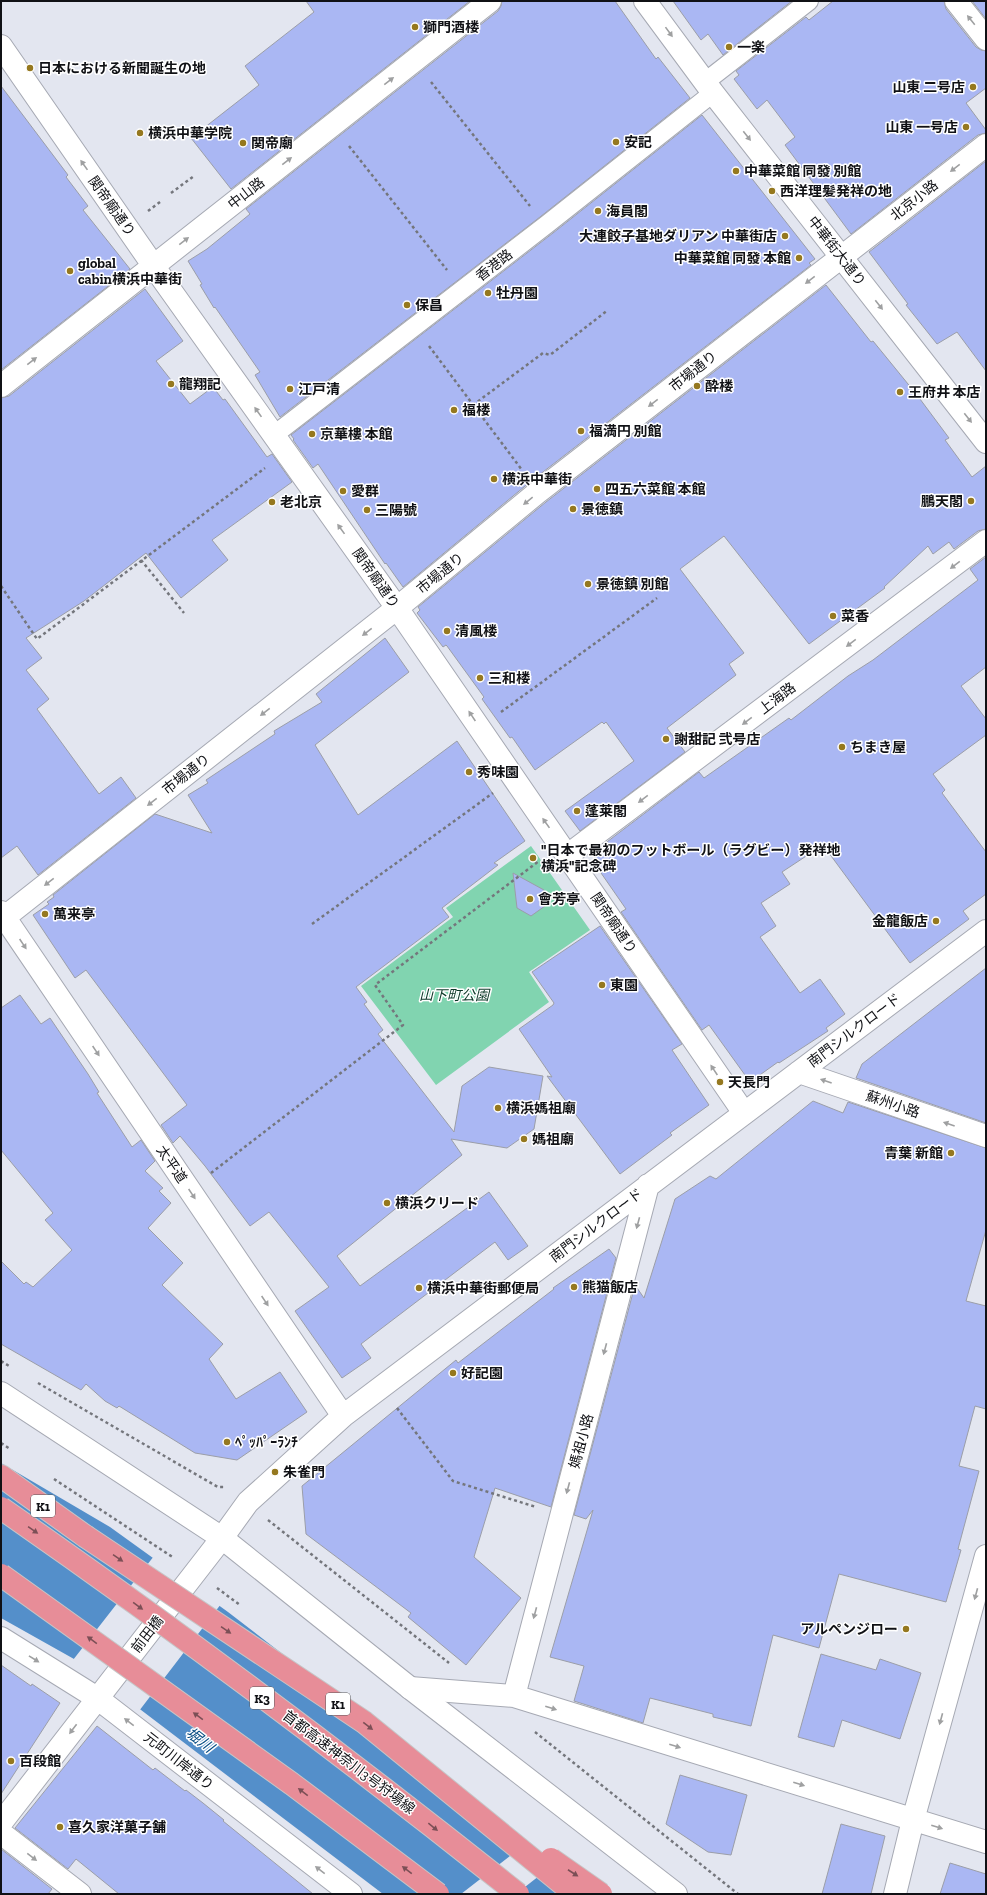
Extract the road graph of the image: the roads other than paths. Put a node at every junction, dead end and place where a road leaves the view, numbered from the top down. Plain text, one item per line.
1 (490, 1) edge
2 (645, 1) edge
3 (809, 1) edge
4 (956, 1) edge
5 (986, 39) edge
6 (1, 46) edge
7 (709, 87) junction
8 (986, 144) edge
9 (841, 256) junction
10 (154, 266) junction
11 (1, 386) edge
12 (986, 442) edge
13 (280, 443) junction
14 (986, 541) edge
15 (397, 608) junction
16 (564, 850) junction
17 (2, 916) edge
18 (986, 931) edge
19 (799, 1072) junction
20 (744, 1113) junction
21 (986, 1136) edge
22 (648, 1185) junction
23 (1, 1393) edge
24 (343, 1416) junction
25 (1, 1476) edge
26 (1, 1508) edge
27 (222, 1538) junction
28 (986, 1556) edge
29 (1, 1575) edge
30 (1, 1638) edge
31 (410, 1688) junction
32 (100, 1693) junction
33 (514, 1696) junction
34 (458, 1798) junction
35 (913, 1820) junction
36 (1, 1822) edge
37 (1, 1833) edge
38 (986, 1842) edge
39 (80, 1894) edge
40 (351, 1894) edge
41 (438, 1894) edge
42 (518, 1894) edge
43 (575, 1894) edge
44 (601, 1894) edge
45 (676, 1894) edge
46 (895, 1894) edge

10 -> 1 street, 中山路
2 -> 7 street, 中華街大通り
3 - 7 lane, 香港路
5 -> 4 street
10 -> 6 street, 関帝廟通り
7 -> 9 street, 中華街大通り
7 - 13 lane, 香港路
8 -> 9 street, 北京小路
9 -> 12 street, 中華街大通り
9 -> 15 street, 市場通り
11 -> 10 street, 中山路
13 -> 10 street, 関帝廟通り
15 -> 13 street, 関帝廟通り
14 -> 16 street, 上海路
16 -> 15 street, 関帝廟通り
15 -> 17 street, 市場通り
20 -> 16 street, 関帝廟通り
17 -> 24 street, 太平道
18 - 19 street, 南門シルクロード
19 - 20 street, 南門シルクロード
21 -> 19 street, 蘇州小路
20 - 22 street, 南門シルクロード
22 - 24 street, 南門シルクロード
22 -> 33 street, 媽祖小路
23 - 27 street
24 - 27 street, 南門シルクロード
25 -> 34 highway, K1, bridge
26 -> 42 highway, 首都高速神奈川3号狩場線 / K3, bridge
27 - 31 street
27 - 32 street, 前田橋, bridge
28 -> 35 street
41 -> 29 highway, bridge
30 -> 32 street, 元町川岸通り
31 - 33 street
31 - 45 street
32 -> 36 street, 前田橋
40 -> 32 street, 元町川岸通り
33 -> 35 street
34 - 43 highway, K1, bridge
34 -> 44 highway, bridge
35 -> 38 street
35 - 46 street
37 -> 39 street

